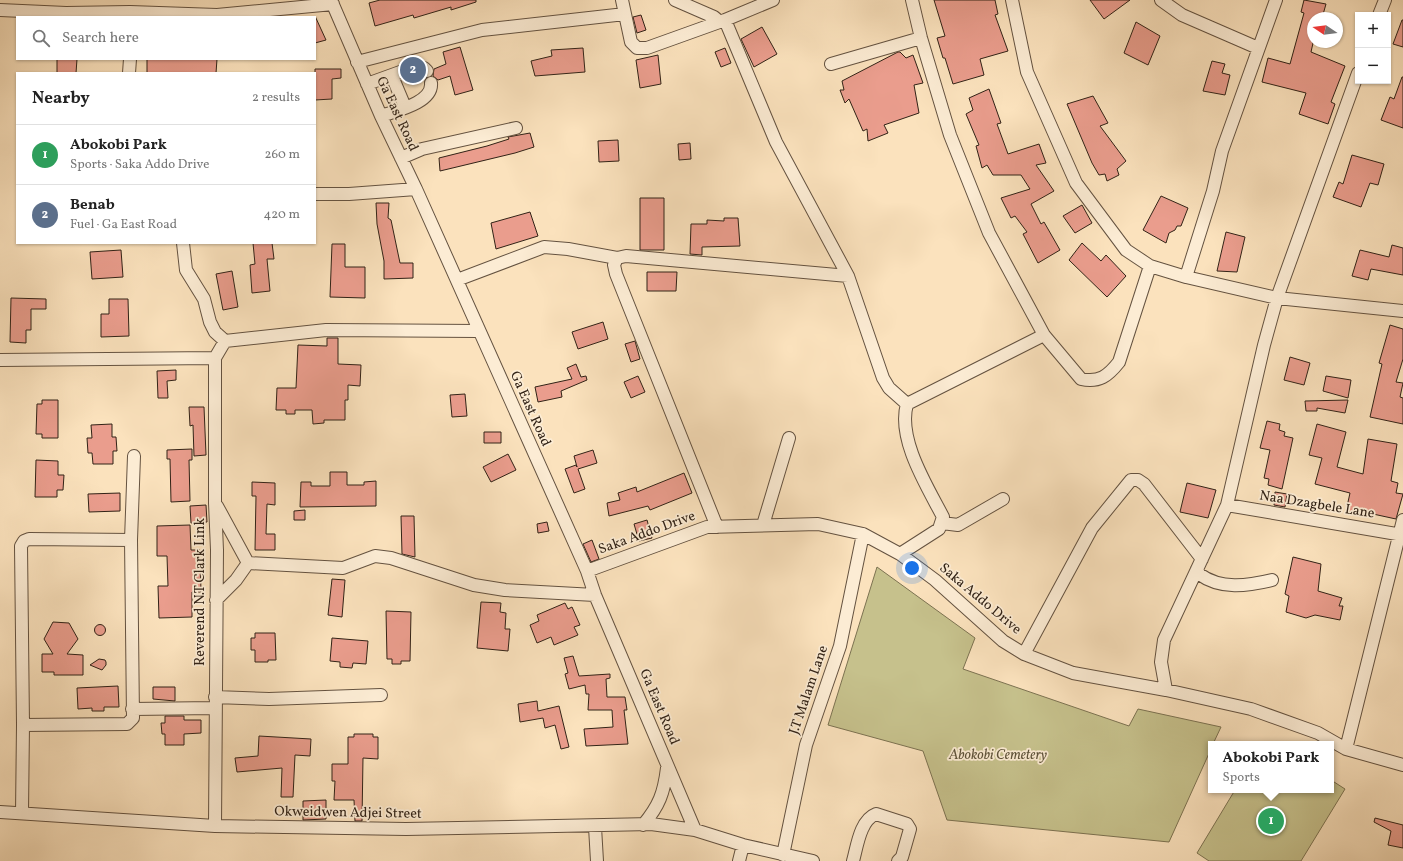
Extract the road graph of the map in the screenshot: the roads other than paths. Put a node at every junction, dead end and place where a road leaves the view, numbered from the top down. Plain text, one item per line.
1 (622, 0) edge
2 (675, 0) edge
3 (774, 0) edge
4 (912, 0) edge
5 (1012, 0) edge
6 (1161, 0) edge
7 (1276, 0) edge
8 (1385, 0) edge
9 (332, 2) edge
10 (0, 10) edge
11 (1380, 12) edge
12 (130, 14) edge
13 (625, 14) junction
14 (722, 21) junction
15 (921, 38) junction
16 (1258, 48) junction
17 (130, 60) edge
18 (357, 62) junction
19 (831, 64) dead end
20 (129, 72) edge
21 (427, 72) dead end
22 (392, 76) junction
23 (1355, 81) edge
24 (431, 83) dead end
25 (367, 84) junction
26 (405, 107) junction
27 (381, 116) junction
28 (516, 128) dead end
29 (401, 158) junction
30 (416, 189) junction
31 (316, 194) edge
32 (183, 244) edge
33 (617, 258) junction
34 (1150, 266) junction
35 (848, 276) junction
36 (1186, 277) junction
37 (457, 280) junction
38 (1277, 298) junction
39 (1403, 310) edge
40 (478, 331) junction
41 (1044, 334) junction
42 (225, 341) junction
43 (215, 358) junction
44 (0, 360) edge
45 (907, 404) junction
46 (789, 438) dead end
47 (134, 456) dead end
48 (1003, 499) dead end
49 (215, 503) junction
50 (1227, 505) junction
51 (1403, 520) edge
52 (942, 522) junction
53 (764, 525) junction
54 (717, 527) junction
55 (863, 534) junction
56 (1401, 535) edge
57 (131, 540) junction
58 (900, 554) junction
59 (248, 563) junction
60 (1199, 564) junction
61 (587, 571) junction
62 (1272, 580) dead end
63 (595, 595) junction
64 (216, 600) junction
65 (1024, 654) junction
66 (1166, 690) junction
67 (381, 695) dead end
68 (215, 703) junction
69 (132, 709) junction
70 (23, 725) junction
71 (1332, 741) edge
72 (1334, 742) edge
73 (1346, 749) junction
74 (1403, 765) edge
75 (667, 767) junction
76 (0, 812) edge
77 (22, 813) junction
78 (643, 825) junction
79 (215, 826) junction
80 (596, 827) junction
81 (697, 831) junction
82 (743, 845) junction
83 (783, 855) junction
84 (597, 861) edge
85 (739, 861) edge
86 (813, 861) edge
87 (853, 861) edge
88 (898, 861) edge

1 - 13 street
2 - 14 street
3 - 14 street
4 - 15 street
5 - 34 street
6 - 16 street
7 - 16 street
8 - 11 street
9 - 12 street
9 - 18 street, Ga East Road
10 - 12 street
13 - 14 street
13 - 18 street
14 - 35 street
15 - 19 street
15 - 41 street
16 - 36 street
17 - 20 street
18 - 25 street, Ga East Road
21 - 22 street
22 - 25 street
22 - 26 street
23 - 38 street
24 - 26 street
25 - 27 street, Ga East Road
26 - 27 street
27 - 29 street, Ga East Road
28 - 29 street
29 - 30 street, Ga East Road
30 - 31 street
30 - 37 street, Ga East Road
32 - 42 street
33 - 35 street
33 - 37 street
33 - 54 street
34 - 36 street
34 - 41 street
35 - 45 street
36 - 38 street
37 - 40 street, Ga East Road
38 - 39 street
38 - 50 street
40 - 42 street
40 - 61 street, Ga East Road
41 - 45 street
42 - 43 street
43 - 44 street
43 - 49 street, Reverend N.T Clark Link
45 - 52 street
46 - 53 street
47 - 57 street
48 - 52 street
49 - 59 street
49 - 64 street, Reverend N.T Clark Link
50 - 56 street, Naa Dzagbele Lane
50 - 60 street
51 - 56 street
52 - 58 street
53 - 54 street, Saka Addo Drive
53 - 55 street, Saka Addo Drive
54 - 61 street, Saka Addo Drive
55 - 58 street, Saka Addo Drive
55 - 83 street, J.T Malam Lane
56 - 73 street
57 - 69 street
57 - 70 street
58 - 65 street, Saka Addo Drive
59 - 63 street
59 - 64 street
60 - 62 street
60 - 65 street
60 - 66 street
61 - 63 street, Ga East Road
63 - 75 street, Ga East Road
64 - 68 street, Reverend N.T Clark Link
65 - 66 street, Saka Addo Drive
66 - 71 street, Saka Addo Drive
67 - 68 street
68 - 69 street
68 - 79 street, Reverend N.T Clark Link
69 - 70 street
70 - 77 street
72 - 73 street, Saka Addo Drive
73 - 74 street, Saka Addo Drive
75 - 78 street
75 - 81 street, Ga East Road
76 - 77 street, Okweidwen Adjei Street
77 - 79 street, Okweidwen Adjei Street
78 - 80 street, Okweidwen Adjei Street
78 - 81 street, Okweidwen Adjei Street
79 - 80 street, Okweidwen Adjei Street
80 - 84 street
81 - 82 street, Okweidwen Adjei Street
82 - 83 street, Okweidwen Adjei Street
82 - 85 street
83 - 86 street, Okweidwen Adjei Street
87 - 88 street

